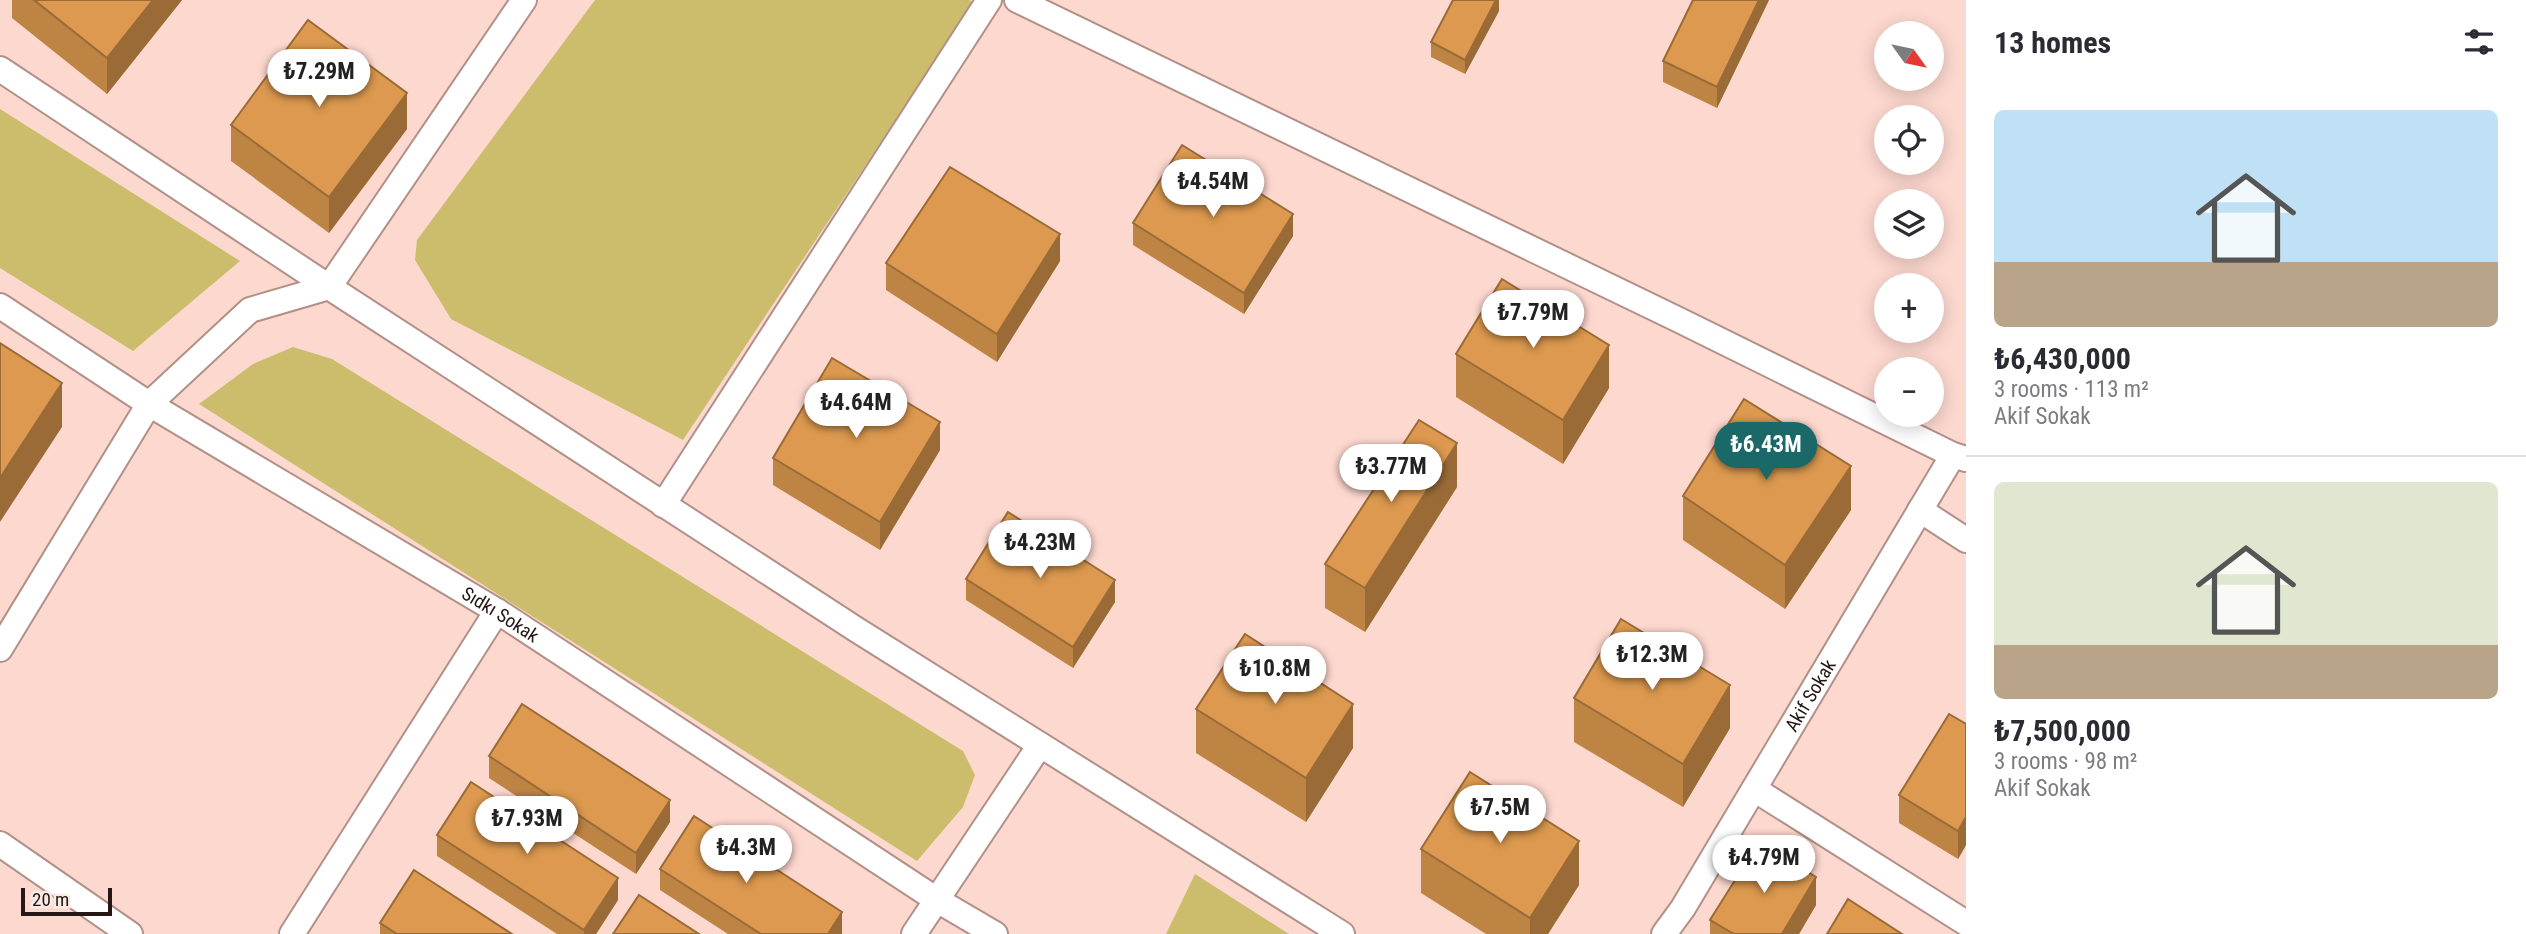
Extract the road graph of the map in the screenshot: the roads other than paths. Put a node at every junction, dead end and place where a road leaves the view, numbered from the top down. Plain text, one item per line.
1 (524, 0) edge
2 (989, 0) edge
3 (1017, 0) edge
4 (0, 69) edge
5 (329, 287) junction
6 (0, 306) edge
7 (149, 404) junction
8 (1959, 457) edge
9 (663, 505) junction
10 (1920, 510) junction
11 (1966, 540) edge
12 (497, 611) junction
13 (0, 649) edge
14 (1040, 745) junction
15 (1754, 789) junction
16 (0, 844) edge
17 (937, 900) junction
18 (1966, 923) edge
19 (130, 934) edge
20 (292, 934) edge
21 (914, 934) edge
22 (995, 934) edge
23 (1342, 934) edge
24 (1664, 934) edge

1 - 5 street
2 - 9 street
3 - 8 street
4 - 5 street
5 - 7 street
5 - 9 street
6 - 7 street, Sıdkı Sokak
7 - 12 street, Sıdkı Sokak
7 - 13 street
8 - 10 street, Akif Sokak
9 - 14 street
10 - 11 street
10 - 15 street, Akif Sokak
12 - 17 street, Sıdkı Sokak
12 - 20 street
14 - 17 street
14 - 23 street
15 - 18 street
15 - 24 street, Akif Sokak
16 - 19 street
17 - 21 street
17 - 22 street, Sıdkı Sokak

